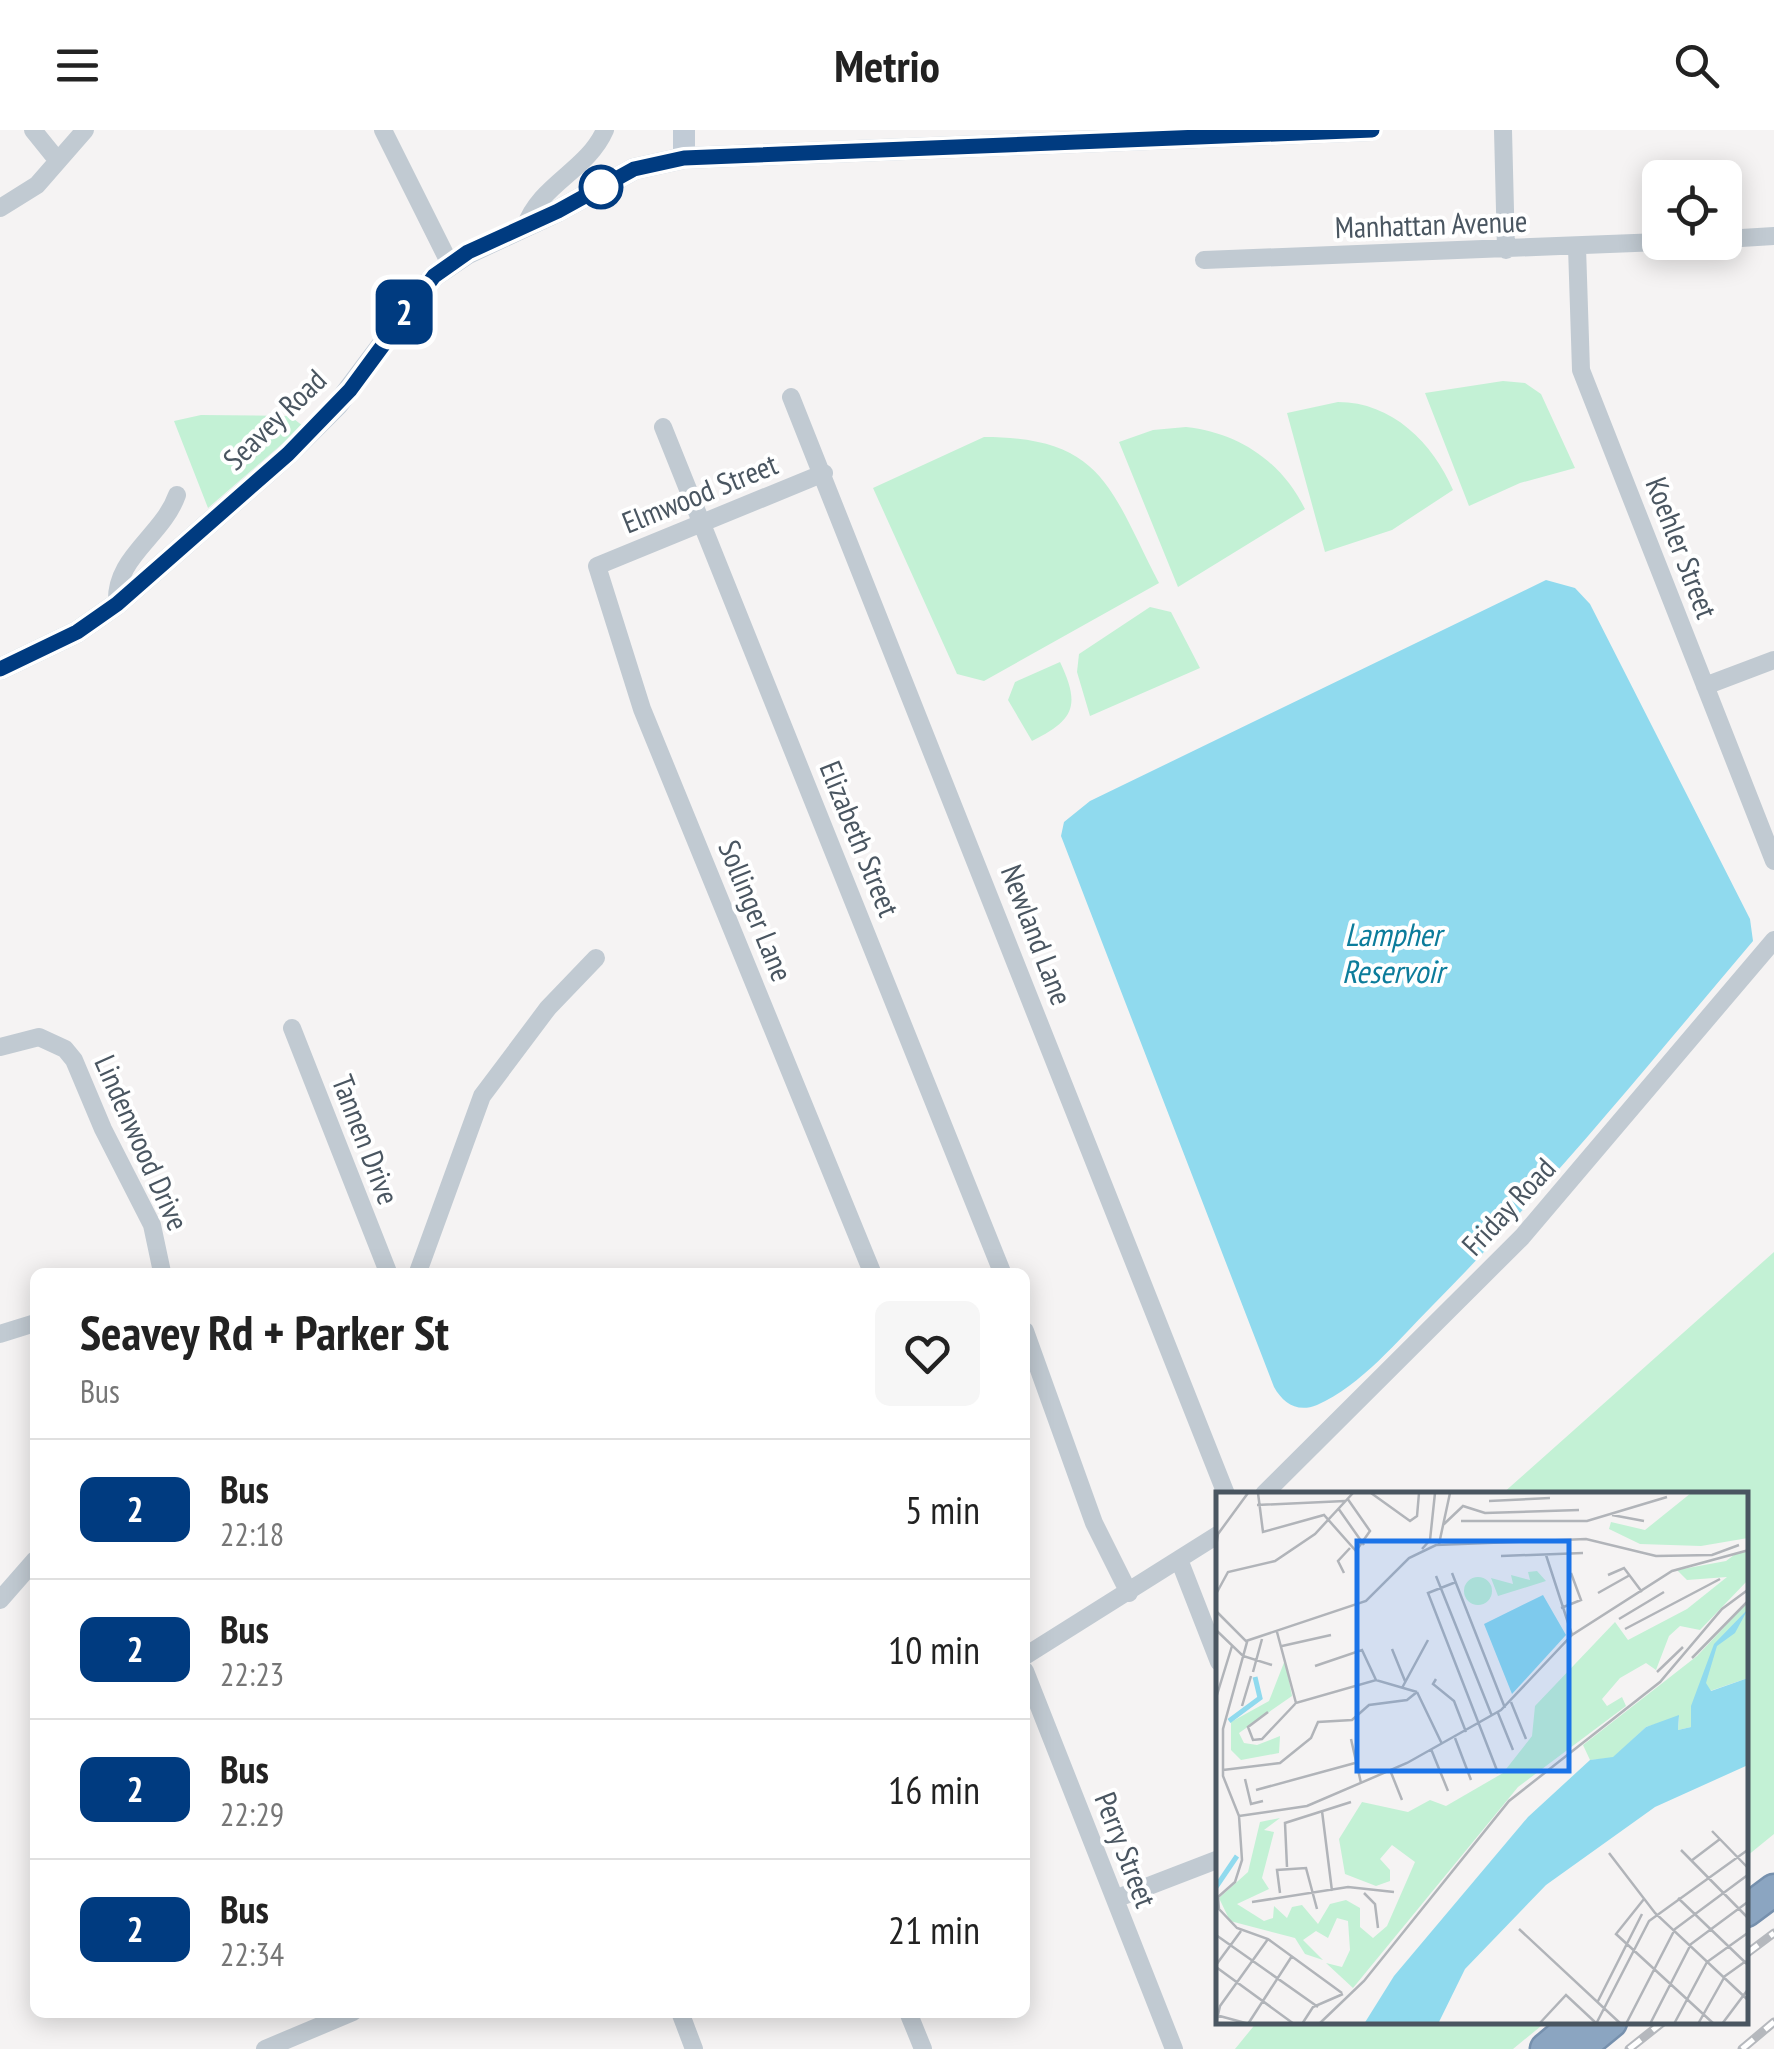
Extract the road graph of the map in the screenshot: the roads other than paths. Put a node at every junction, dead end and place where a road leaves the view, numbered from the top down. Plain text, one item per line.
1 (33, 130) edge
2 (85, 130) edge
3 (382, 130) edge
4 (605, 130) edge
5 (684, 130) edge
6 (1371, 130) edge
7 (1503, 130) edge
8 (684, 158) junction
9 (58, 161) junction
10 (0, 208) edge
11 (525, 227) junction
12 (1774, 236) edge
13 (1742, 238) edge
14 (1642, 243) edge
15 (1577, 248) junction
16 (1506, 250) junction
17 (1204, 260) dead end
18 (450, 264) junction
19 (790, 398) dead end
20 (663, 426) dead end
21 (824, 473) junction
22 (178, 495) dead end
23 (703, 522) junction
24 (597, 566) joint
25 (117, 604) junction
26 (1774, 660) edge
27 (0, 669) edge
28 (1706, 686) junction
29 (1774, 861) edge
30 (1774, 940) edge
31 (596, 958) dead end
32 (292, 1028) dead end
33 (0, 1047) edge
34 (161, 1268) edge
35 (386, 1268) edge
36 (419, 1268) edge
37 (870, 1268) edge
38 (1000, 1268) edge
39 (30, 1325) edge
40 (0, 1334) edge
41 (1030, 1345) edge
42 (1286, 1473) junction
43 (1225, 1492) edge
44 (1266, 1492) edge
45 (1293, 1492) edge
46 (1216, 1536) edge
47 (1180, 1562) junction
48 (30, 1566) edge
49 (1129, 1593) junction
50 (0, 1600) edge
51 (1030, 1653) edge
52 (1216, 1654) edge
53 (1030, 1684) edge
54 (1216, 1859) edge
55 (1774, 1867) edge
56 (1749, 1886) edge
57 (1774, 1890) edge
58 (1115, 1900) junction
59 (1749, 1909) edge
60 (339, 2018) edge
61 (682, 2018) edge
62 (910, 2018) edge
63 (1576, 2024) edge
64 (1609, 2024) edge
65 (271, 2048) edge
66 (694, 2049) edge
67 (923, 2049) edge
68 (1174, 2049) edge
69 (1546, 2049) edge
70 (1578, 2049) edge

1 - 9 street
2 - 9 street
3 - 18 street
4 - 11 street
5 - 8 street
6 - 8 street, Seavey Road
7 - 16 street
8 - 11 street, Seavey Road
9 - 10 street
11 - 18 street, Seavey Road
12 - 13 street
14 - 15 street, Manhattan Avenue
15 - 16 street, Manhattan Avenue
15 - 28 street, Koehler Street
16 - 17 street, Manhattan Avenue
18 - 25 street, Seavey Road
19 - 21 street, Newland Lane
20 - 23 street, Elizabeth Street
21 - 23 street, Elmwood Street
21 - 43 street, Newland Lane
22 - 25 street
23 - 24 street, Elmwood Street
23 - 38 street, Elizabeth Street
24 - 37 street, Sollinger Lane
25 - 27 street, Seavey Road
26 - 28 street
28 - 29 street, Koehler Street
30 - 42 street, Friday Road
31 - 36 street
32 - 35 street, Tannen Drive
33 - 34 street, Lindenwood Drive
39 - 40 street
41 - 49 street
42 - 44 street, Friday Road
42 - 45 street
46 - 47 street
47 - 49 street
47 - 52 street
48 - 50 street
49 - 51 street
53 - 58 street, Perry Street
54 - 58 street
55 - 56 highway
57 - 59 highway
58 - 68 street, Perry Street
60 - 65 street
61 - 66 street
62 - 67 street
63 - 69 highway
64 - 70 highway

